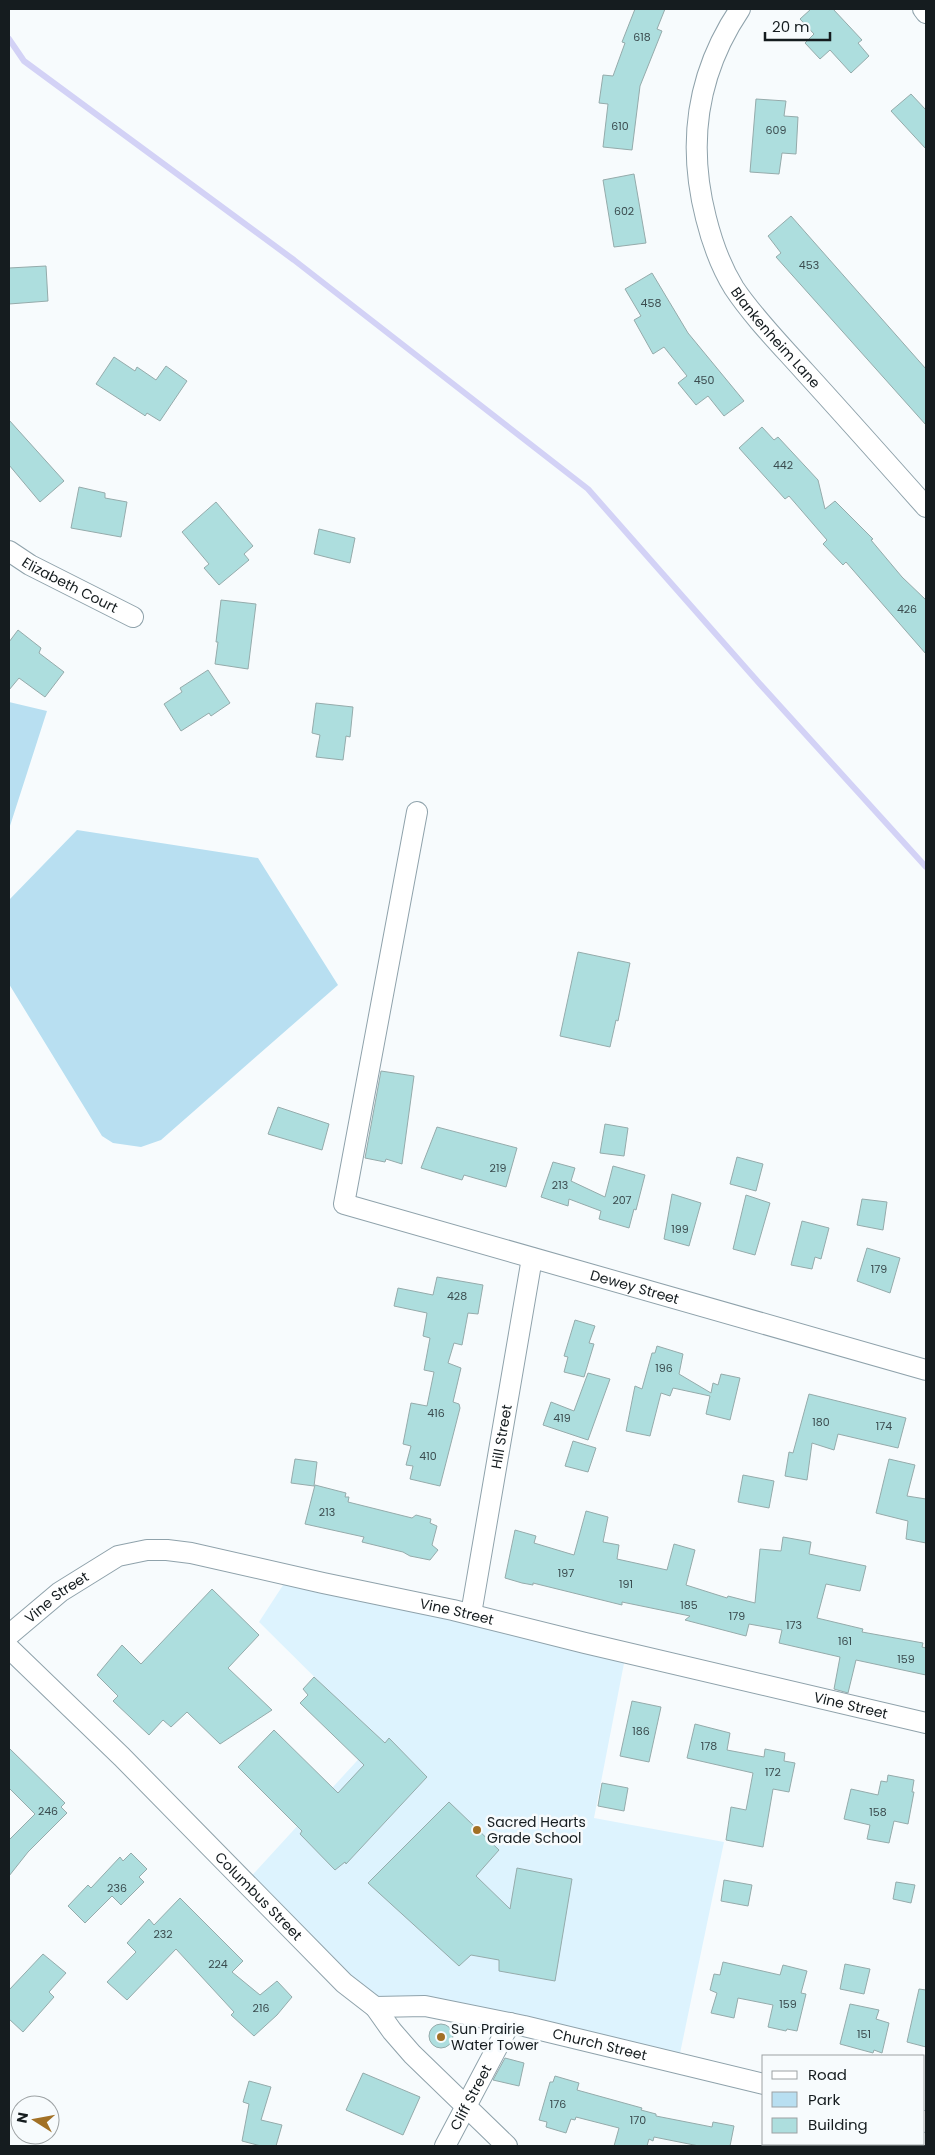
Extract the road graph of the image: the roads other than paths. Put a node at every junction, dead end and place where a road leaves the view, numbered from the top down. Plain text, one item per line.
1 (740, 9) edge
2 (923, 9) edge
3 (926, 13) edge
4 (926, 507) edge
5 (9, 551) edge
6 (133, 617) dead end
7 (417, 812) dead end
8 (532, 1258) junction
9 (926, 1370) edge
10 (471, 1614) junction
11 (9, 1634) edge
12 (11, 1656) edge
13 (926, 1723) edge
14 (375, 2007) junction
15 (510, 2023) junction
16 (762, 2084) edge
17 (466, 2107) junction
18 (446, 2146) edge
19 (507, 2146) edge

1 - 4 street, Blankenheim Lane
2 - 3 street
5 - 6 street, Elizabeth Court
7 - 8 street, Dewey Street
8 - 9 street, Dewey Street
8 - 10 street, Hill Street
10 - 11 street, Vine Street
10 - 13 street, Vine Street
12 - 14 street, Columbus Street
14 - 15 street, Church Street
14 - 17 street, Columbus Street
15 - 16 street, Church Street
15 - 17 street, Cliff Street
17 - 18 street, Cliff Street
17 - 19 street, Columbus Street

